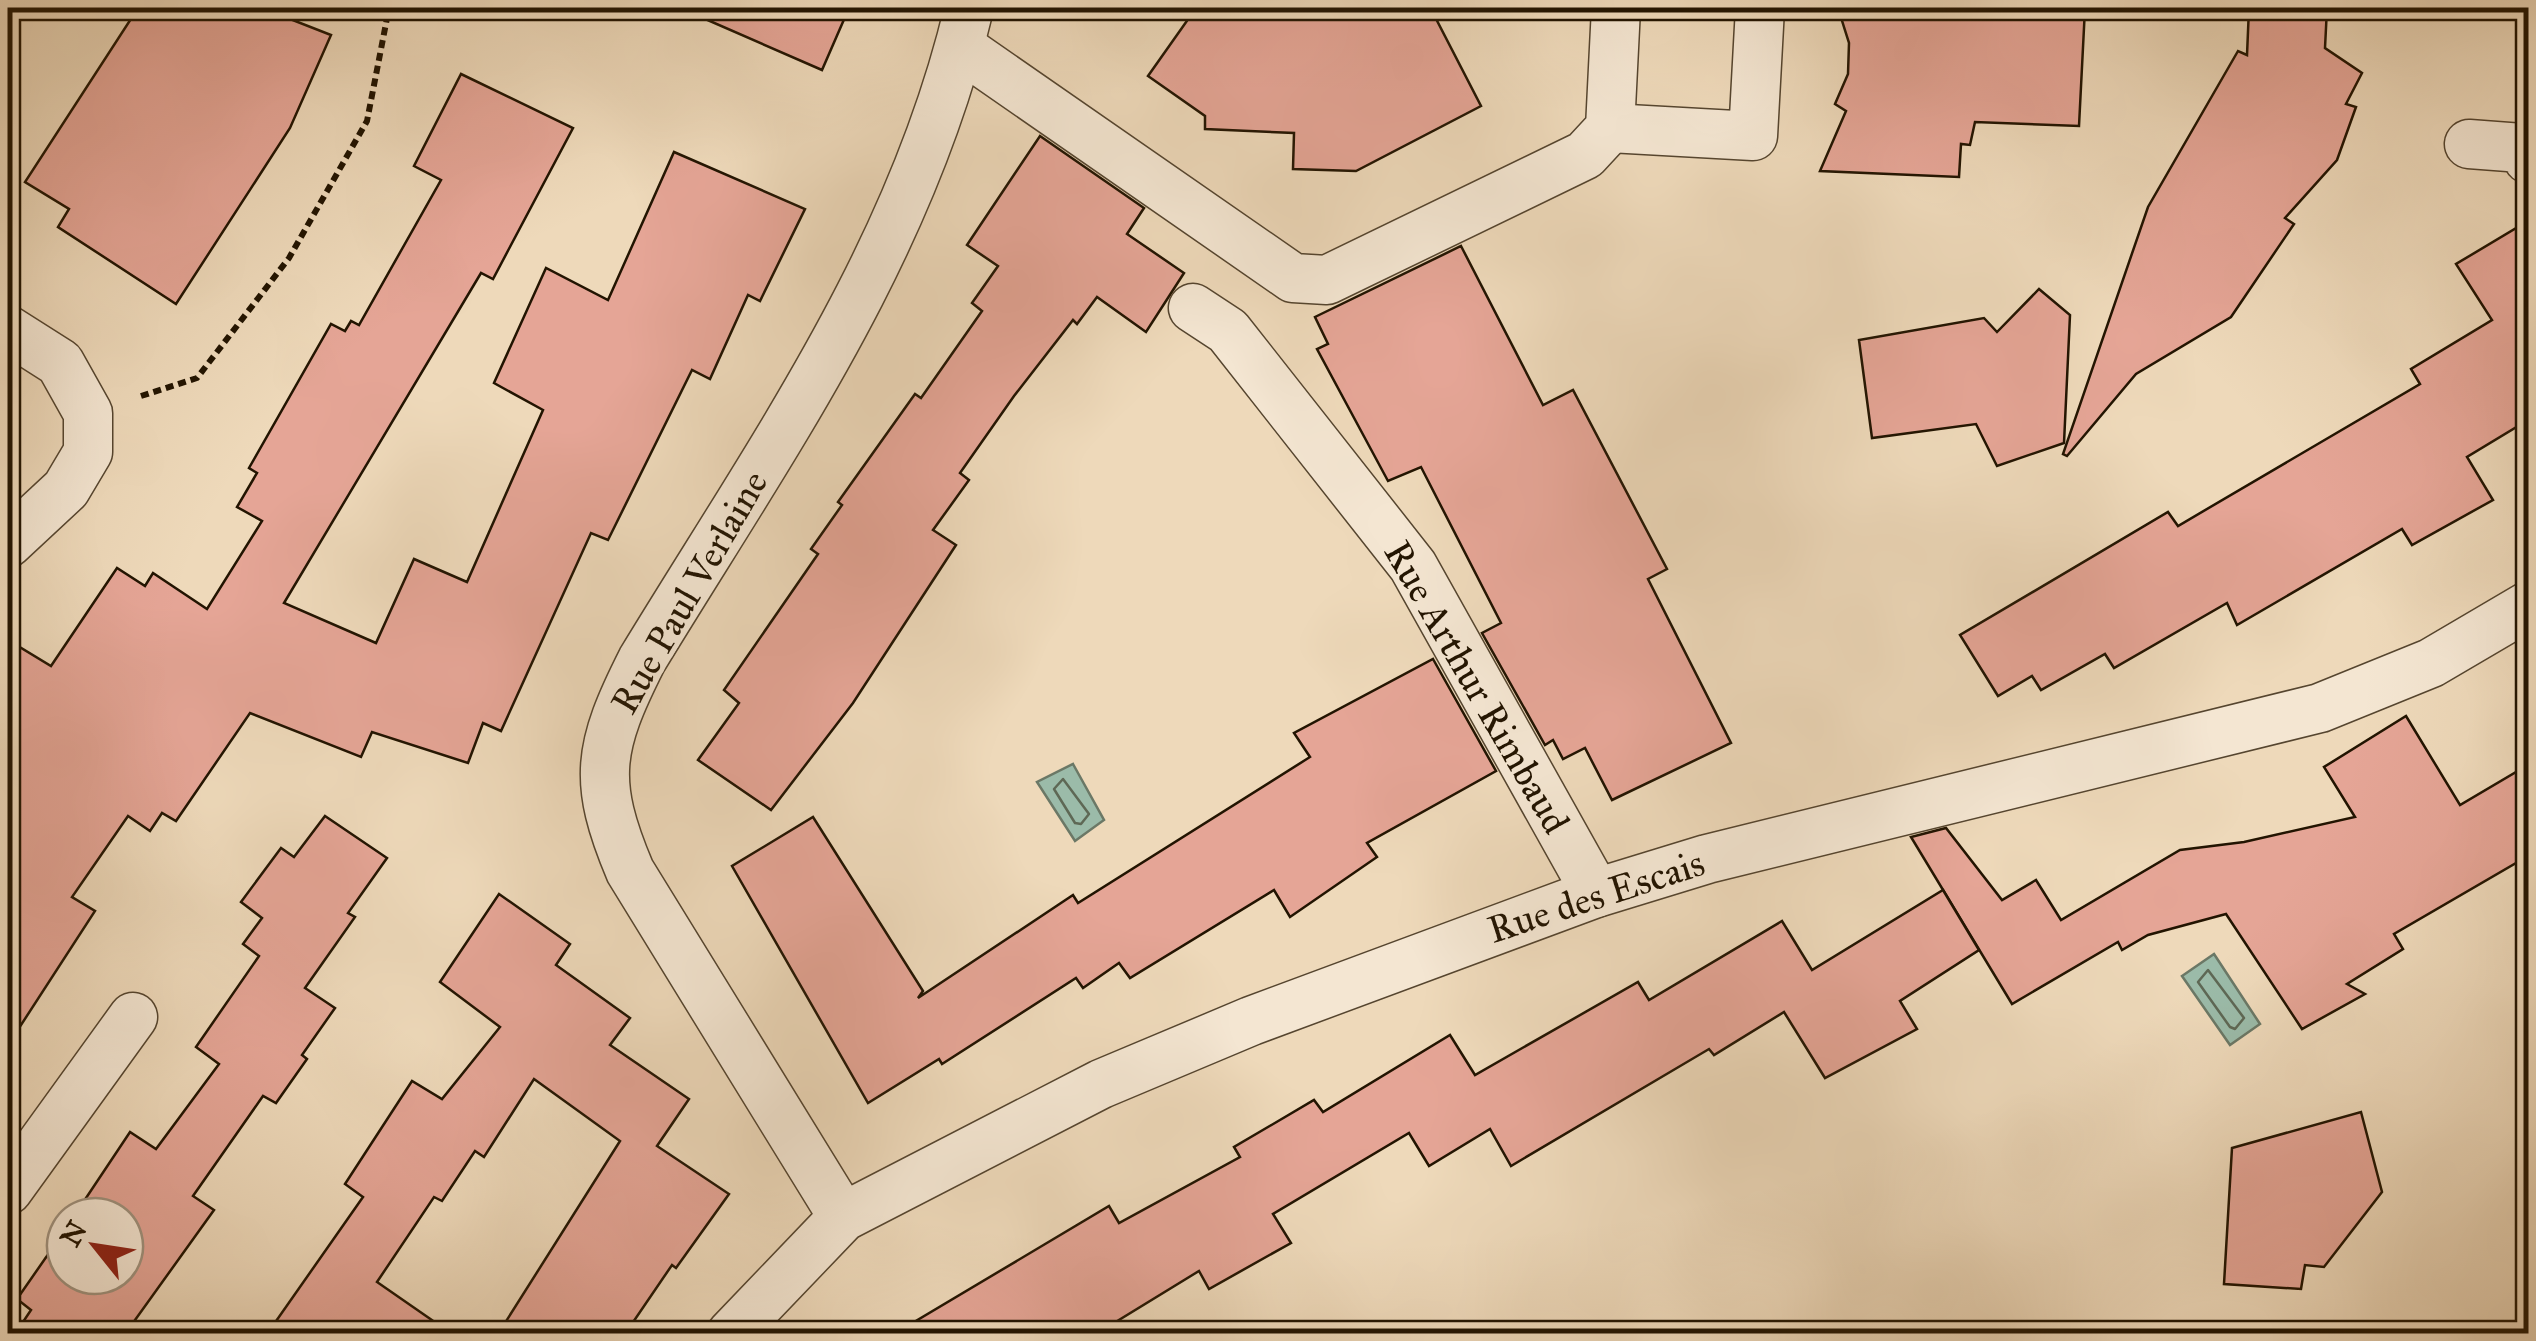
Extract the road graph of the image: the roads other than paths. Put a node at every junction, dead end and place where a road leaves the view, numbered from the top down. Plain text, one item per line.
1 (1616, 8) edge
2 (1760, 8) edge
3 (964, 28) edge
4 (1610, 128) junction
5 (2469, 144) dead end
6 (2528, 158) edge
7 (1193, 308) dead end
8 (8, 330) edge
9 (8, 544) edge
10 (2528, 606) edge
11 (1596, 893) junction
12 (133, 1017) dead end
13 (8, 1190) edge
14 (843, 1217) junction
15 (732, 1334) edge

1 - 4 street
2 - 4 street
3 - 4 street
3 - 14 street, Rue Paul Verlaine
5 - 6 street
7 - 11 street, Rue Arthur Rimbaud
8 - 9 street
10 - 11 street, Rue des Escais
11 - 14 street, Rue des Escais
12 - 13 street
14 - 15 street, Rue des Escais

